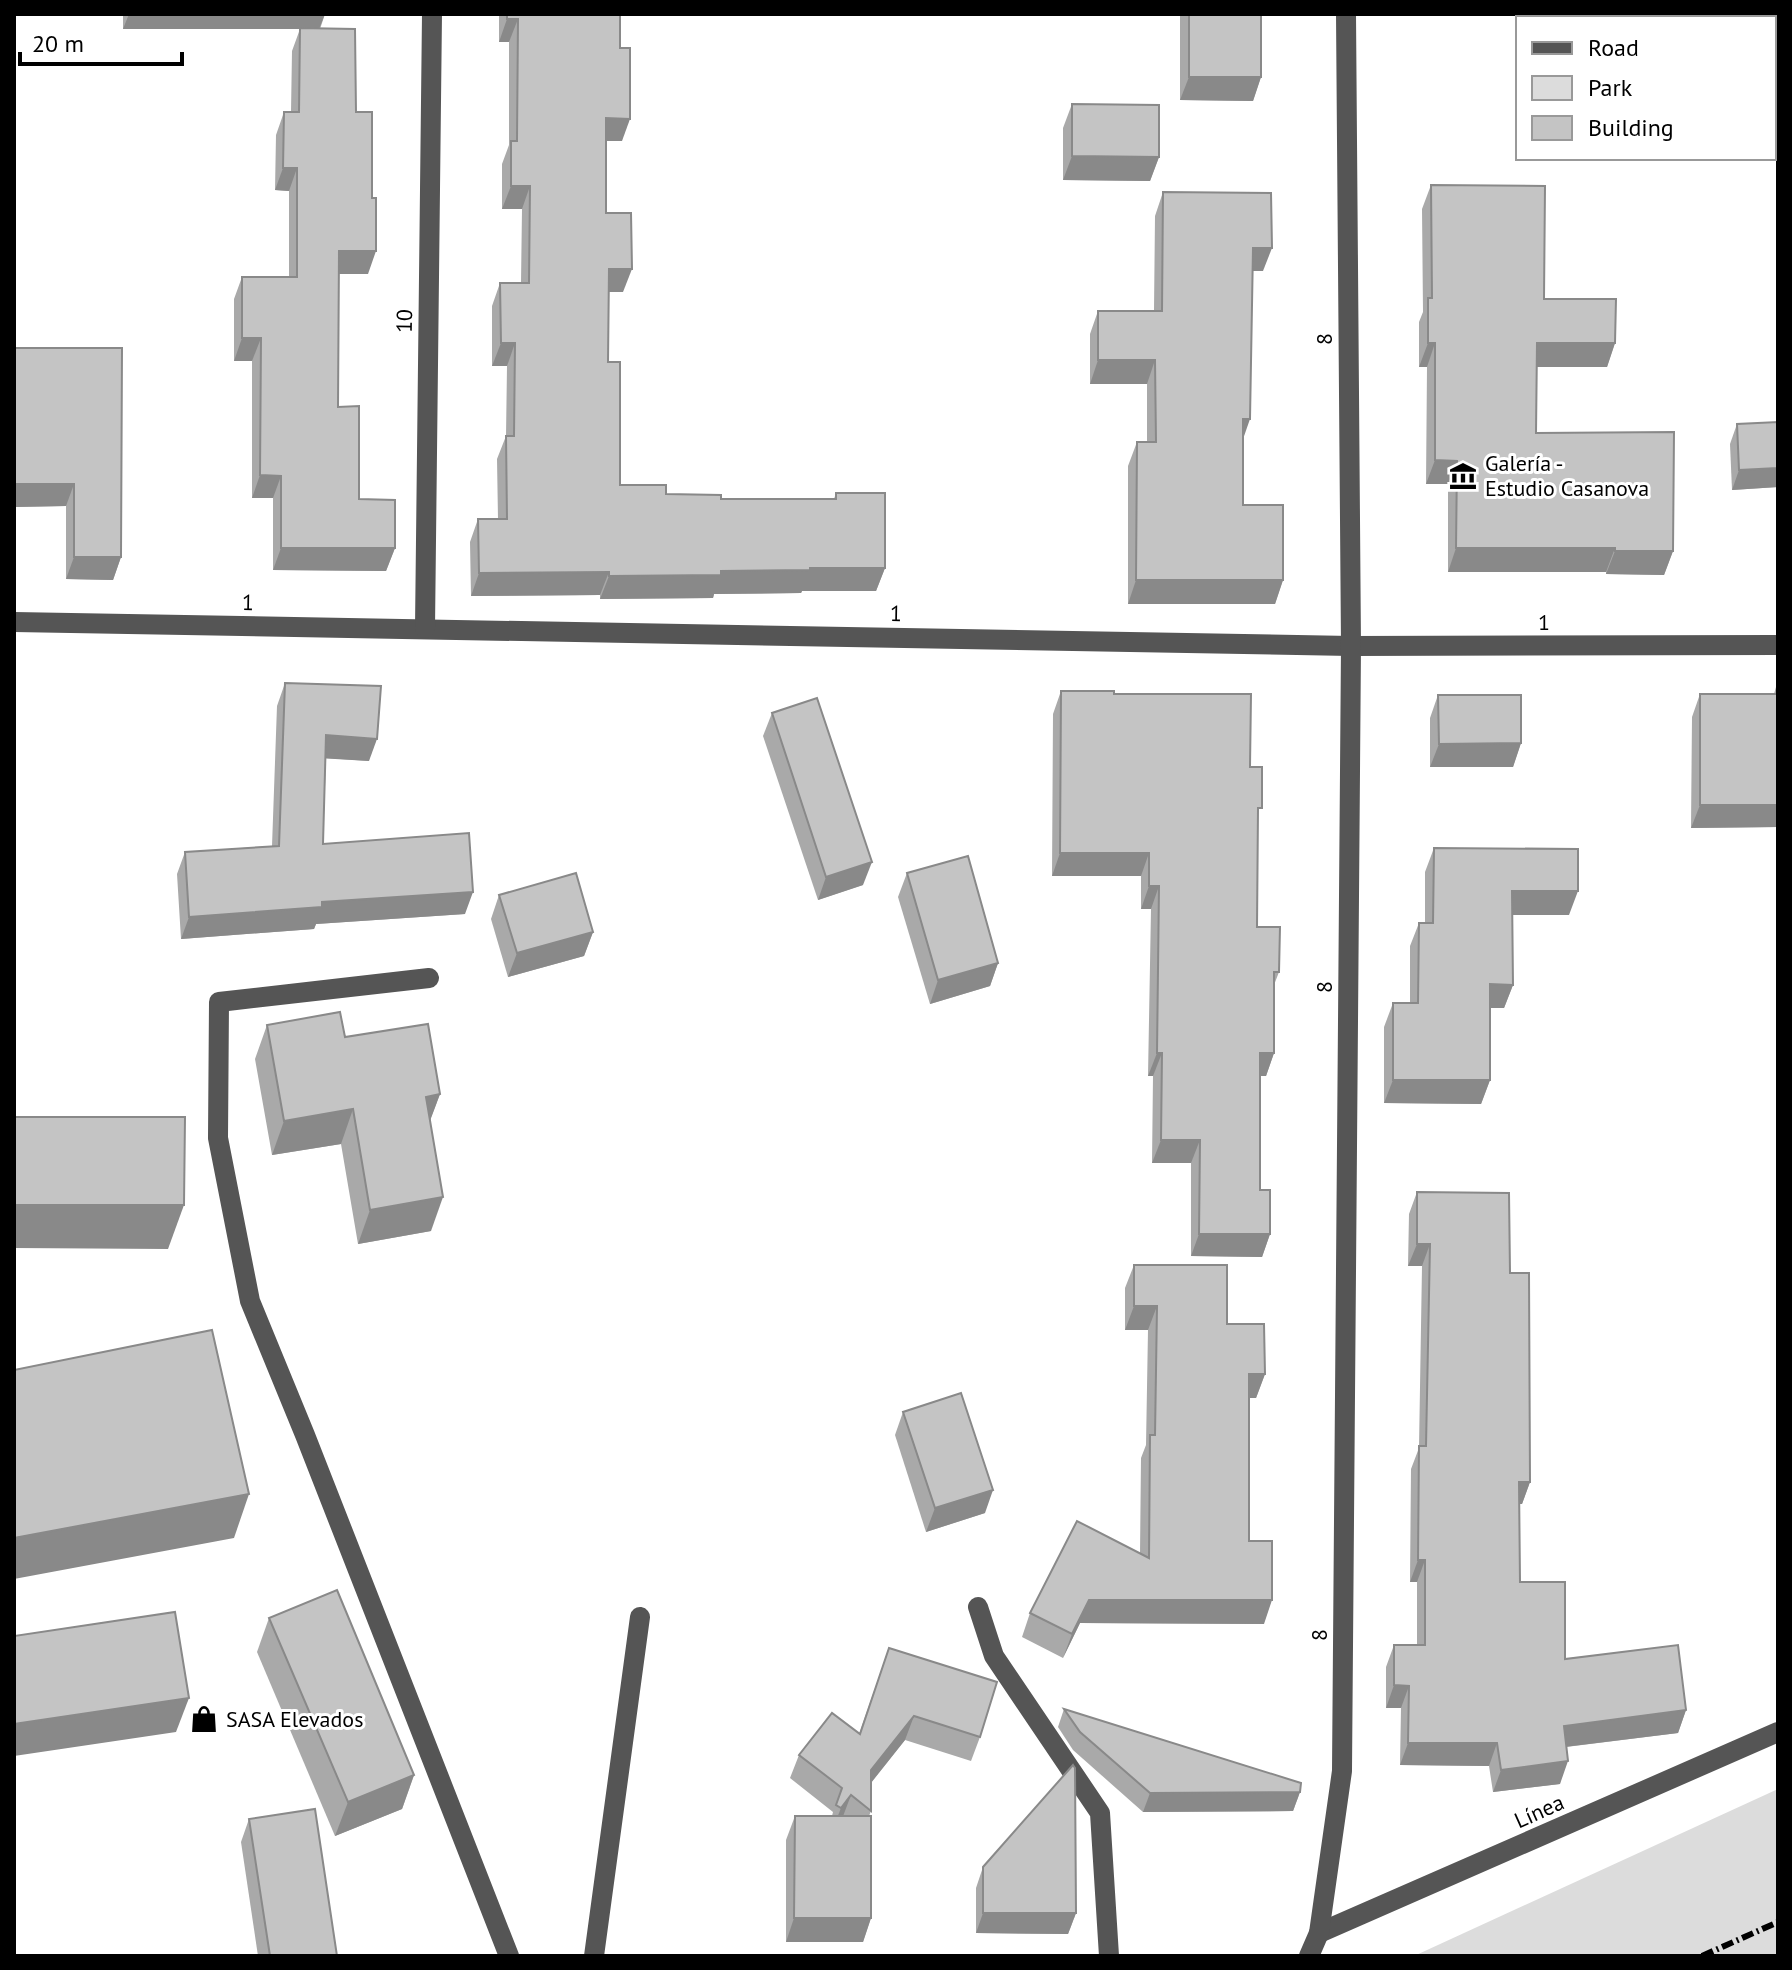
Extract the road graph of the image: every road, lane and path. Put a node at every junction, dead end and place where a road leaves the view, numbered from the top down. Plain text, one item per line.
1 (432, 14) edge
2 (1346, 14) edge
3 (14, 622) edge
4 (425, 628) junction
5 (1778, 645) edge
6 (1351, 646) junction
7 (429, 978) dead end
8 (978, 1607) dead end
9 (640, 1617) dead end
10 (1778, 1732) edge
11 (1319, 1933) junction
12 (509, 1956) edge
13 (594, 1956) edge
14 (1109, 1956) edge
15 (1309, 1956) edge

1 - 4 street, 10
2 - 6 street, 8
3 - 4 street, 1
4 - 6 street, 1
5 - 6 street, 1
6 - 11 street, 8
7 - 12 street
8 - 14 street
9 - 13 street
10 - 11 street, Línea
11 - 15 street, 8

